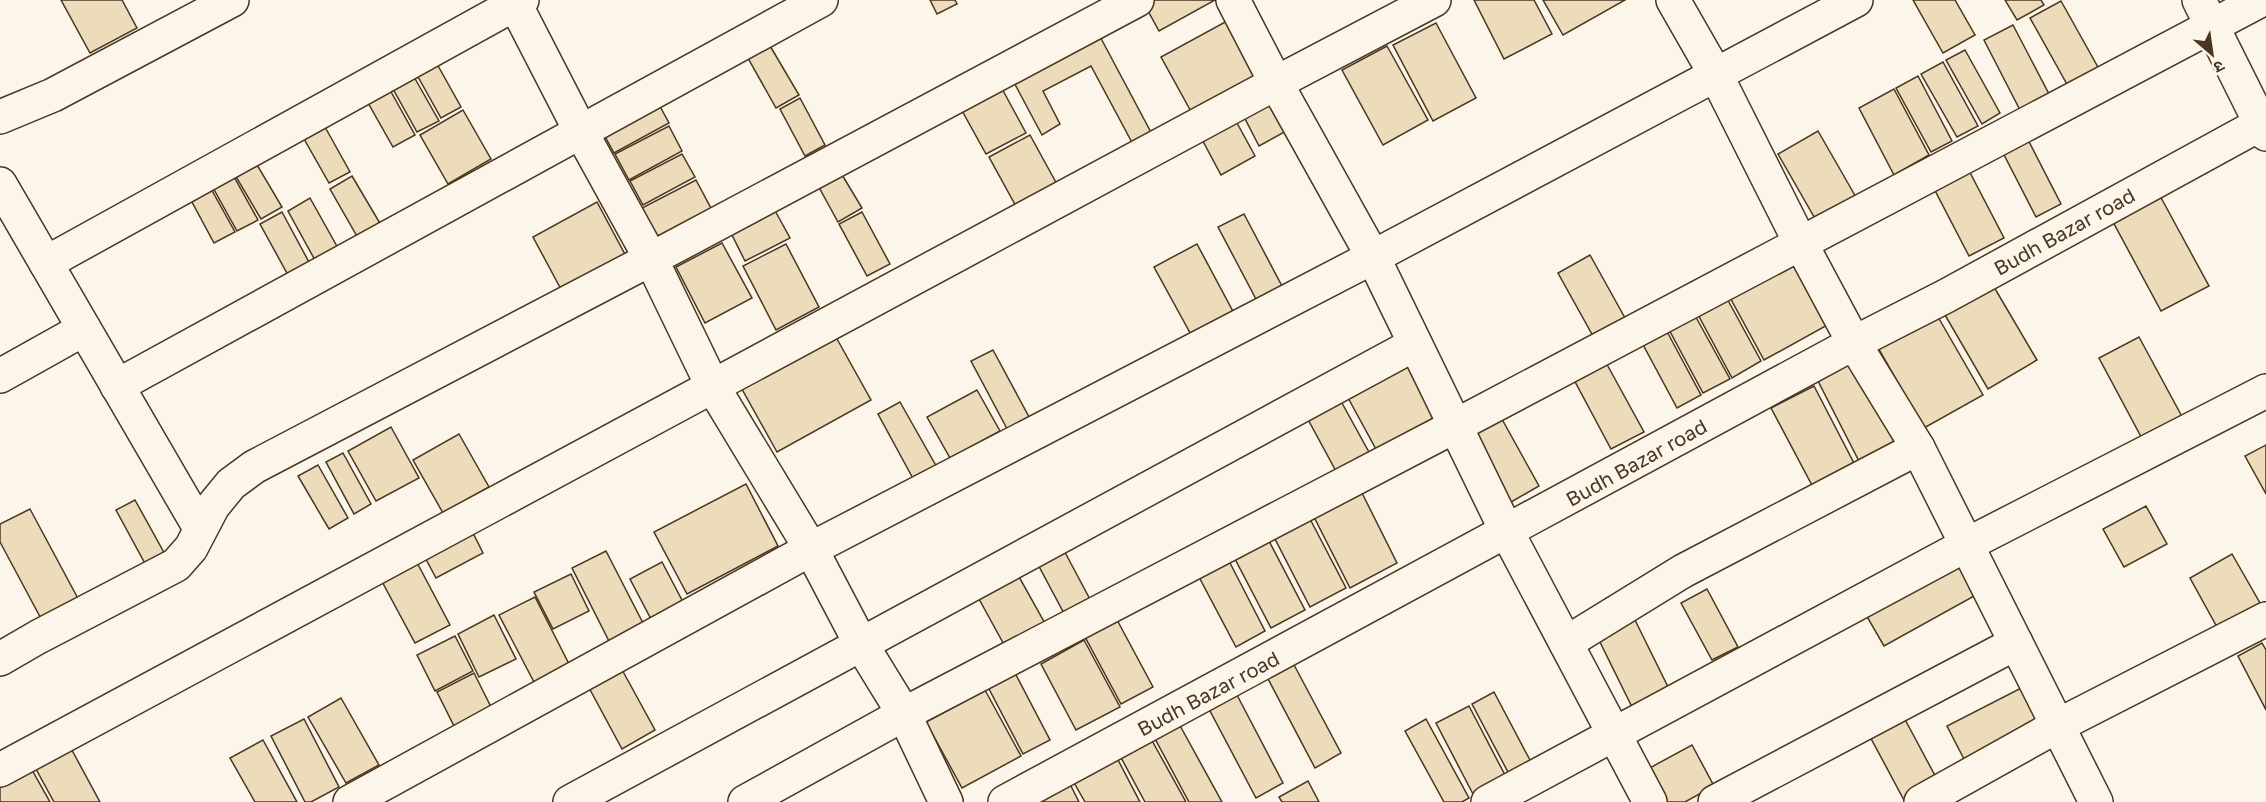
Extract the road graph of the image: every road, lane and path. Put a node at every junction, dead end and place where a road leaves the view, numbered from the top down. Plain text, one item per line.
1 (232, 0) edge
2 (821, 0) edge
3 (1137, 0) edge
4 (1233, 0) edge
5 (1434, 0) edge
6 (1673, 0) edge
7 (1856, 0) edge
8 (2261, 0) edge
9 (517, 1) edge
10 (2205, 13) edge
11 (1716, 75) junction
12 (1276, 83) junction
13 (0, 117) edge
14 (2264, 126) edge
15 (581, 132) junction
16 (0, 184) edge
17 (1801, 244) junction
18 (1373, 257) junction
19 (651, 259) junction
20 (46, 263) junction
21 (84, 329) junction
22 (1854, 343) junction
23 (1415, 344) junction
24 (0, 376) edge
25 (117, 386) junction
26 (713, 387) junction
27 (2266, 391) edge
28 (1457, 425) junction
29 (1918, 448) junction
30 (201, 528) junction
31 (1507, 532) junction
32 (1968, 544) junction
33 (811, 549) junction
34 (2266, 619) edge
35 (2016, 643) junction
36 (861, 644) junction
37 (1566, 644) junction
38 (0, 659) edge
39 (904, 714) junction
40 (2057, 726) junction
41 (1615, 734) junction
42 (0, 770) edge
43 (350, 802) edge
44 (570, 802) edge
45 (745, 802) edge
46 (946, 802) edge
47 (1005, 802) edge
48 (1488, 802) edge
49 (1650, 802) edge
50 (1715, 802) edge
51 (1921, 802) edge
52 (2096, 802) edge

1 - 13 street
2 - 15 street
3 - 19 street
4 - 12 street
5 - 12 street
6 - 11 street
7 - 11 street
8 - 10 street
9 - 15 street
9 - 20 street
10 - 14 street
10 - 17 street
11 - 17 street
11 - 18 street
12 - 18 street
12 - 26 street
14 - 22 street, Budh Bazar road
15 - 19 street
15 - 25 street
16 - 20 street
17 - 22 street
17 - 28 street
18 - 23 street
18 - 33 street
19 - 26 street
19 - 30 street
20 - 21 street
21 - 24 street
21 - 25 street
22 - 29 street
22 - 31 street, Budh Bazar road
23 - 28 street
23 - 36 street
25 - 30 street
26 - 33 street
26 - 42 street
27 - 32 street
28 - 31 street
28 - 39 street
29 - 32 street
29 - 37 street
30 - 38 street
31 - 37 street
31 - 47 street, Budh Bazar road
32 - 35 street
32 - 41 street
33 - 36 street
33 - 43 street
34 - 40 street
35 - 40 street
35 - 50 street
36 - 39 street
36 - 44 street
37 - 41 street
39 - 45 street
39 - 46 street
40 - 51 street
40 - 52 street
41 - 48 street
41 - 49 street

